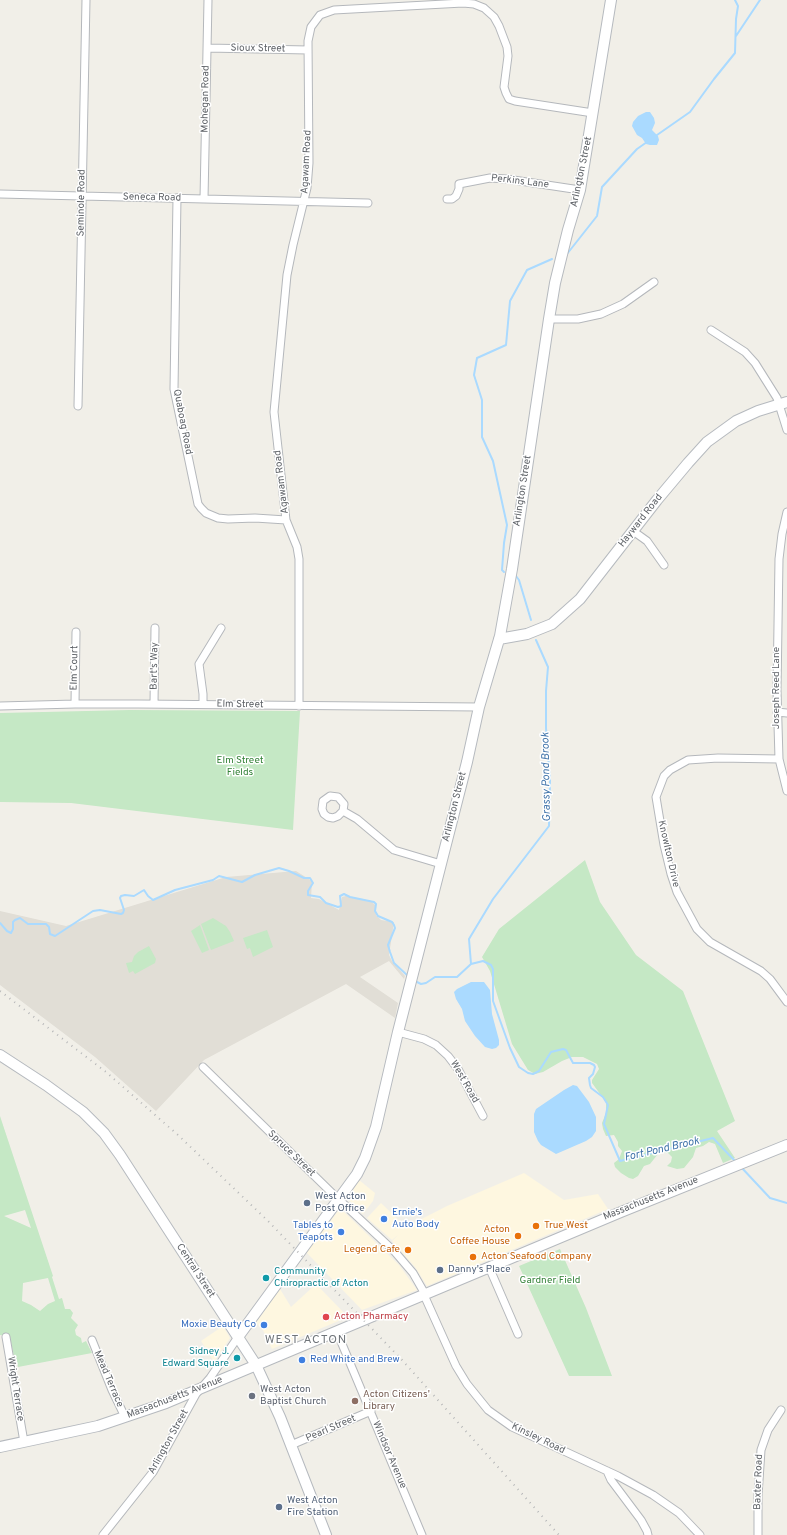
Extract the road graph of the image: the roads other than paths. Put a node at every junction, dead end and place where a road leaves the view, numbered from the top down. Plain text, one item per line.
1 (86, 0) edge
2 (208, 0) edge
3 (611, 0) edge
4 (207, 48) junction
5 (308, 50) junction
6 (593, 114) junction
7 (580, 190) junction
8 (0, 194) edge
9 (82, 196) junction
10 (177, 198) junction
11 (204, 199) junction
12 (447, 199) dead end
13 (305, 201) junction
14 (368, 203) dead end
15 (654, 282) dead end
16 (549, 319) junction
17 (711, 330) dead end
18 (783, 403) edge
19 (78, 406) dead end
20 (787, 430) edge
21 (787, 512) edge
22 (286, 520) junction
23 (633, 531) junction
24 (664, 565) dead end
25 (779, 614) junction
26 (787, 614) edge
27 (156, 628) dead end
28 (221, 628) dead end
29 (76, 632) dead end
30 (499, 639) junction
31 (75, 704) junction
32 (154, 704) junction
33 (203, 704) junction
34 (0, 706) edge
35 (299, 706) junction
36 (479, 707) junction
37 (777, 712) junction
38 (787, 713) edge
39 (778, 759) junction
40 (787, 791) edge
41 (343, 811) dead end
42 (441, 864) junction
43 (787, 1002) edge
44 (398, 1032) junction
45 (0, 1055) edge
46 (204, 1067) dead end
47 (483, 1116) dead end
48 (787, 1145) edge
49 (339, 1200) junction
50 (489, 1268) junction
51 (424, 1295) junction
52 (337, 1332) junction
53 (518, 1334) dead end
54 (6, 1337) dead end
55 (238, 1337) junction
56 (92, 1340) dead end
57 (256, 1365) junction
58 (200, 1389) junction
59 (782, 1410) dead end
60 (371, 1412) junction
61 (125, 1417) junction
62 (24, 1442) junction
63 (291, 1446) junction
64 (0, 1447) edge
65 (607, 1472) junction
66 (697, 1534) edge
67 (103, 1535) edge
68 (326, 1535) edge
69 (422, 1535) edge
70 (648, 1535) edge
71 (758, 1535) edge

1 - 9 street, Seminole Road
2 - 4 street, Mohegan Road
3 - 6 street, Arlington Street
4 - 5 street, Sioux Street
4 - 11 street, Mohegan Road
5 - 6 street, Agawam Road
5 - 13 street, Agawam Road
6 - 7 street, Arlington Street
7 - 12 street, Perkins Lane
7 - 16 street, Arlington Street
8 - 9 street, Seneca Road
9 - 10 street, Seneca Road
9 - 19 street, Seminole Road
10 - 11 street, Seneca Road
10 - 22 street, Quaboag Road
11 - 13 street, Seneca Road
13 - 14 street, Seneca Road
13 - 22 street, Agawam Road
15 - 16 street
16 - 30 street, Arlington Street
17 - 18 street
18 - 20 street
18 - 23 street, Hayward Road
21 - 25 street, Joseph Reed Lane
22 - 35 street, Agawam Road
23 - 24 street
23 - 30 street, Hayward Road
25 - 26 street
25 - 37 street, Joseph Reed Lane
27 - 32 street, Bart's Way
28 - 33 street
29 - 31 street, Elm Court
30 - 36 street, Arlington Street
31 - 32 street, Elm Street
31 - 34 street, Elm Street
32 - 33 street, Elm Street
33 - 35 street, Elm Street
35 - 36 street, Elm Street
36 - 42 street, Arlington Street
37 - 38 street
37 - 39 street, Joseph Reed Lane
39 - 40 street, Joseph Reed Lane
39 - 43 street, Knowlton Drive
41 - 42 street
42 - 44 street, Arlington Street
44 - 47 street, West Road
44 - 49 street, Arlington Street
45 - 55 street, Central Street
46 - 49 street, Spruce Street
48 - 50 street, Massachusetts Avenue
49 - 51 street, Spruce Street
49 - 55 street, Arlington Street
50 - 51 street, Massachusetts Avenue
50 - 53 street
51 - 52 street, Massachusetts Avenue
51 - 65 street, Kinsley Road
52 - 57 street, Massachusetts Avenue
52 - 60 street, Windsor Avenue
54 - 62 street, Wright Terrace
55 - 57 street, Central Street
55 - 58 street, Arlington Street
56 - 61 street, Mead Terrace
57 - 58 street, Massachusetts Avenue
57 - 63 street, Central Street
58 - 61 street, Massachusetts Avenue
58 - 67 street, Arlington Street
59 - 71 street, Baxter Road
60 - 63 street, Pearl Street
60 - 69 street, Windsor Avenue
61 - 62 street, Massachusetts Avenue
62 - 64 street, Massachusetts Avenue
63 - 68 street, Central Street
65 - 66 street, Kinsley Road
65 - 70 street

